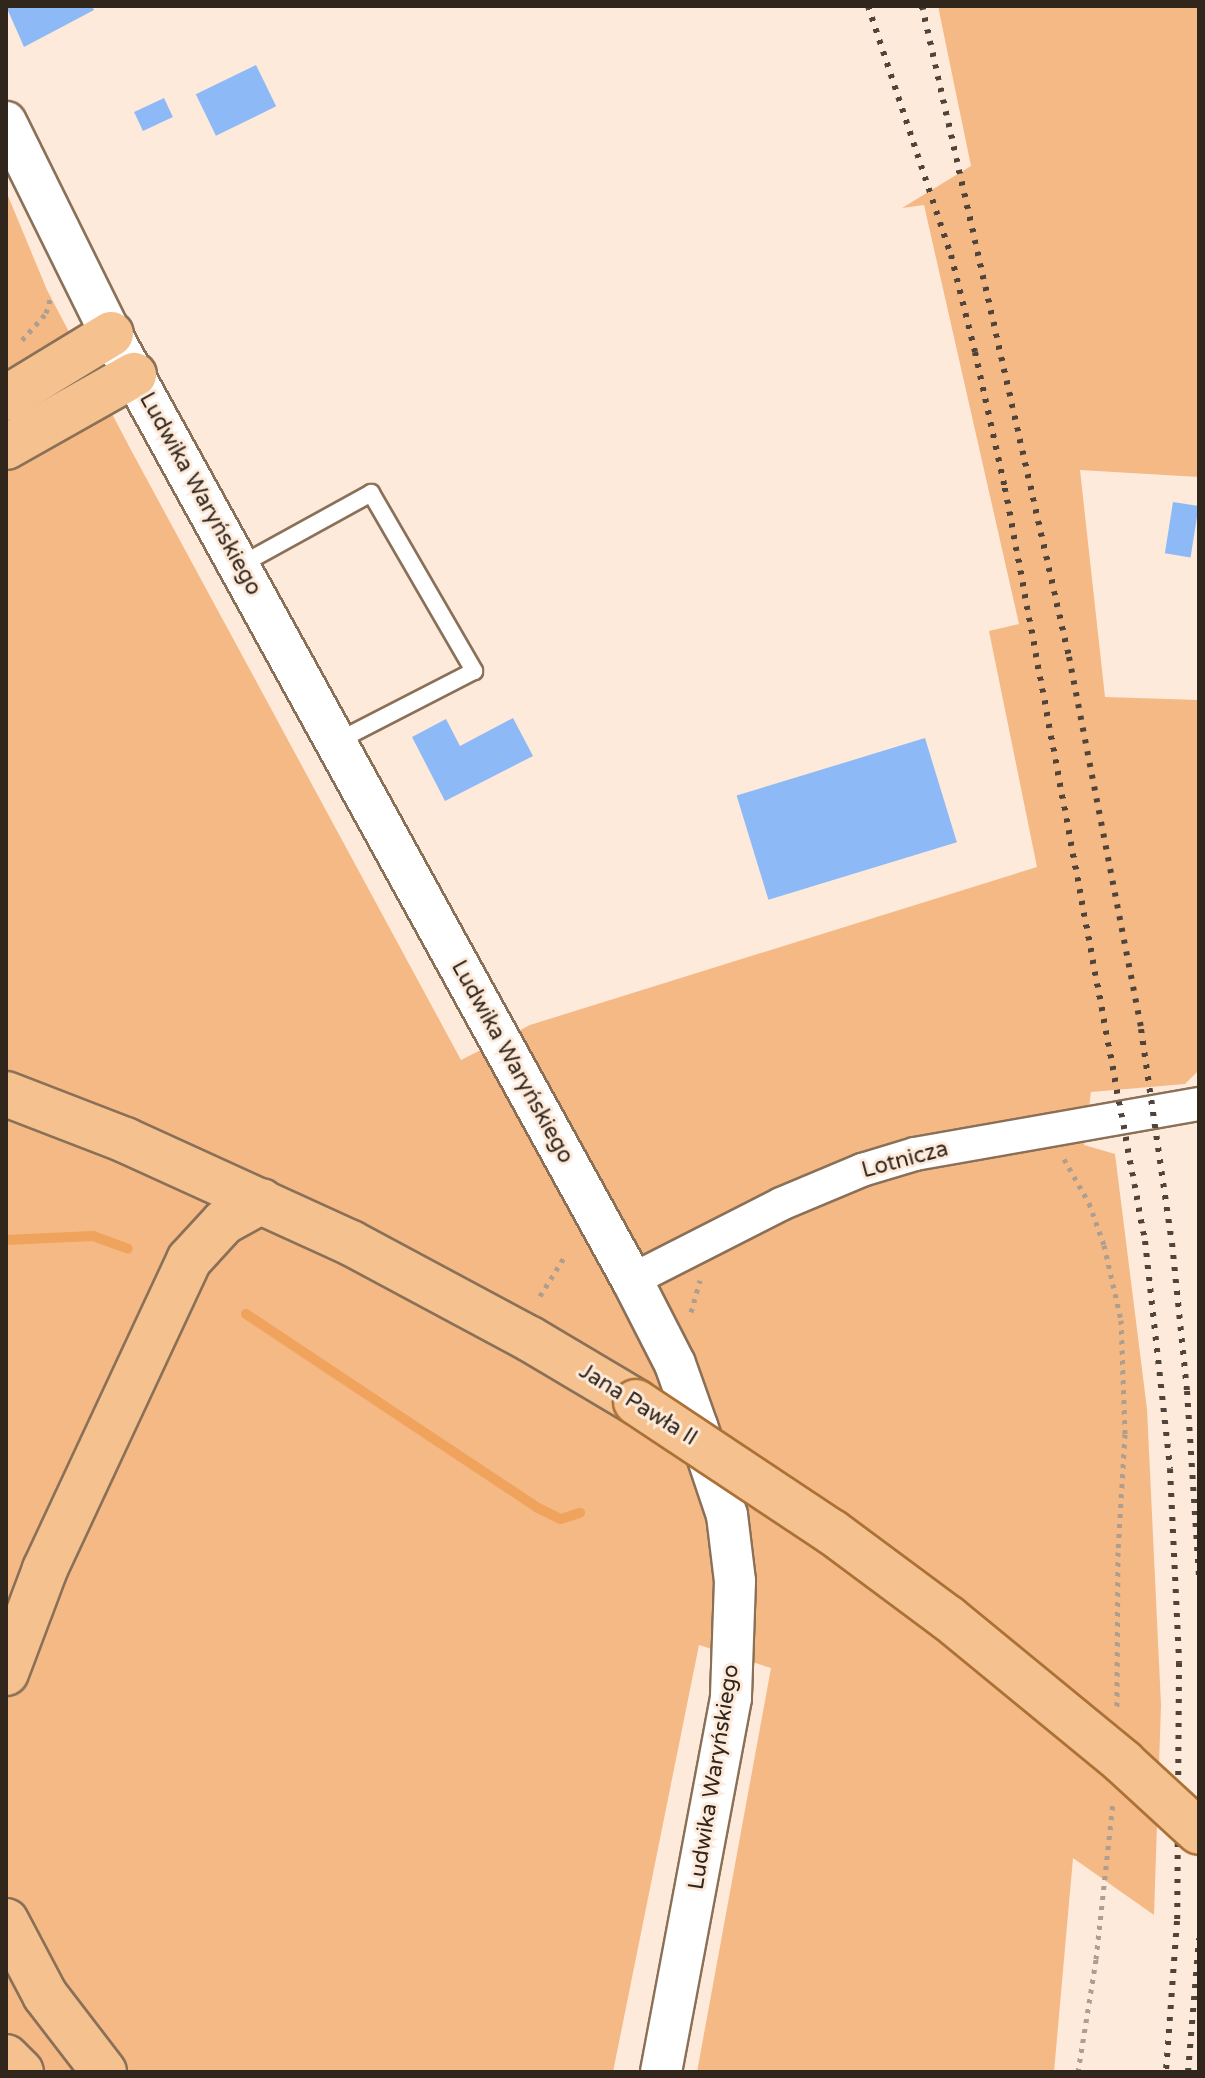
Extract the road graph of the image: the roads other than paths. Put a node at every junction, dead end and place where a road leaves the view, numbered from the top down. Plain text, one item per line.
1 (6, 122) edge
2 (111, 334) junction
3 (134, 375) junction
4 (6, 398) edge
5 (6, 447) edge
6 (239, 566) junction
7 (336, 742) junction
8 (6, 1082) edge
9 (6, 1094) edge
10 (1199, 1104) edge
11 (48, 1110) junction
12 (262, 1201) junction
13 (632, 1280) junction
14 (6, 1673) edge
15 (1199, 1832) edge
16 (6, 1921) edge
17 (6, 2057) edge
18 (21, 2072) edge
19 (104, 2072) edge
20 (661, 2072) edge

1 - 2 street, Ludwika Waryńskiego
2 - 3 street, Ludwika Waryńskiego
2 - 4 main road
3 - 5 main road
3 - 6 street, Ludwika Waryńskiego
6 - 7 street, Ludwika Waryńskiego
6 - 7 lane
7 - 13 street, Ludwika Waryńskiego
8 - 11 main road
9 - 11 main road, Jana Pawła II
10 - 13 street, Lotnicza
11 - 12 main road, Jana Pawła II
12 - 14 main road
12 - 15 main road, Jana Pawła II, bridge
13 - 20 street, Ludwika Waryńskiego
16 - 19 main road
17 - 18 main road

